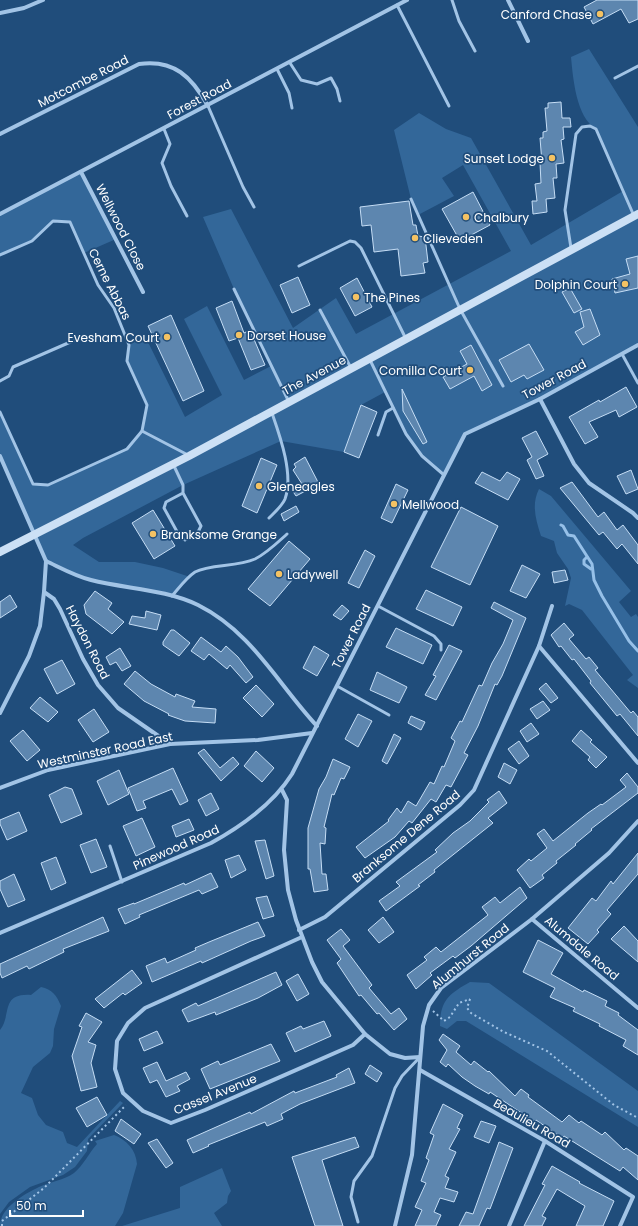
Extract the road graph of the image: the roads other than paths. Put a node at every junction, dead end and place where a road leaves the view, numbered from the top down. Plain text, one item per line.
1 (43, 0) edge
2 (407, 0) edge
3 (452, 0) edge
4 (508, 0) edge
5 (397, 5) junction
6 (0, 12) edge
7 (528, 41) dead end
8 (475, 51) dead end
9 (290, 63) junction
10 (638, 66) edge
11 (277, 69) junction
12 (615, 78) dead end
13 (340, 101) dead end
14 (208, 106) junction
15 (449, 106) dead end
16 (292, 108) dead end
17 (164, 129) junction
18 (0, 134) edge
19 (81, 172) junction
20 (411, 199) dead end
21 (254, 207) dead end
22 (0, 214) edge
23 (637, 215) edge
24 (188, 216) dead end
25 (571, 249) junction
26 (0, 255) edge
27 (299, 266) dead end
28 (234, 289) dead end
29 (143, 292) dead end
30 (460, 309) junction
31 (320, 310) dead end
32 (406, 339) junction
33 (75, 340) dead end
34 (638, 345) edge
35 (622, 354) junction
36 (370, 358) junction
37 (351, 368) junction
38 (0, 381) edge
39 (638, 383) edge
40 (503, 386) dead end
41 (540, 398) junction
42 (289, 402) junction
43 (393, 408) junction
44 (0, 412) edge
45 (271, 412) junction
46 (142, 431) junction
47 (378, 435) dead end
48 (0, 456) edge
49 (189, 456) junction
50 (173, 464) junction
51 (444, 475) junction
52 (183, 493) junction
53 (636, 512) edge
54 (270, 518) dead end
55 (638, 518) edge
56 (33, 534) junction
57 (287, 534) dead end
58 (0, 552) edge
59 (46, 561) junction
60 (44, 592) junction
61 (172, 596) junction
62 (378, 606) junction
63 (552, 606) dead end
64 (539, 646) junction
65 (441, 650) dead end
66 (337, 686) junction
67 (0, 713) edge
68 (389, 715) dead end
69 (317, 726) junction
70 (312, 733) junction
71 (170, 744) junction
72 (638, 763) edge
73 (0, 788) edge
74 (282, 790) junction
75 (638, 821) edge
76 (110, 846) dead end
77 (122, 882) junction
78 (532, 919) junction
79 (299, 930) junction
80 (0, 933) edge
81 (302, 937) junction
82 (638, 1008) edge
83 (365, 1034) junction
84 (420, 1057) junction
85 (420, 1070) junction
86 (545, 1140) junction
87 (358, 1222) dead end
88 (395, 1226) edge
89 (509, 1226) edge
90 (620, 1226) edge

1 - 6 street
2 - 5 street, Forest Road
3 - 8 lane
4 - 7 street
5 - 9 street, Forest Road
5 - 15 lane
9 - 11 street, Forest Road
9 - 13 lane
10 - 12 lane
11 - 14 street, Forest Road
11 - 16 lane
14 - 17 street, Forest Road
14 - 18 street, Motcombe Road
14 - 21 lane
17 - 19 street, Forest Road
17 - 24 lane
19 - 22 street, Forest Road
19 - 29 street, Wellwood Close
20 - 30 lane
23 - 25 main road, The Avenue
23 - 25 lane
25 - 30 main road, The Avenue
26 - 46 lane, Cerne Abbas
27 - 32 lane
28 - 42 lane
30 - 32 main road, The Avenue
30 - 40 lane
31 - 37 lane
32 - 36 main road, The Avenue
33 - 38 lane
34 - 35 street, Tower Road
35 - 39 lane
35 - 41 street, Tower Road
36 - 37 main road, The Avenue
36 - 43 lane
37 - 42 main road, The Avenue
41 - 51 street, Tower Road
41 - 53 street
42 - 45 main road, The Avenue
43 - 47 lane
43 - 51 lane
44 - 46 lane, Cerne Abbas
45 - 49 main road, The Avenue
45 - 54 lane
46 - 49 lane
48 - 56 street
49 - 50 main road, The Avenue
50 - 52 lane
50 - 56 main road, The Avenue
51 - 62 street, Tower Road
52 - 52 lane
53 - 55 street
56 - 58 main road, The Avenue
56 - 59 street
57 - 61 lane
59 - 60 street
59 - 61 street
60 - 67 street
60 - 71 street, Haydon Road
61 - 69 street
62 - 65 lane
62 - 66 street, Tower Road
63 - 64 street, Branksome Dene Road
64 - 72 street
64 - 79 street, Branksome Dene Road
66 - 68 lane
66 - 69 street, Tower Road
69 - 70 street, Pinewood Road
70 - 71 street, Westminster Road East
70 - 74 street, Pinewood Road
71 - 73 street, Westminster Road East
74 - 77 street, Pinewood Road
74 - 79 street
75 - 78 street, Alumhurst Road
76 - 77 lane
77 - 80 street, Pinewood Road
78 - 82 street, Alumdale Road
78 - 84 street, Alumhurst Road
79 - 81 street
81 - 83 street
81 - 83 street, Cassel Avenue
83 - 84 street
84 - 85 street, Alumhurst Road
84 - 87 lane
85 - 86 street, Beaulieu Road
85 - 88 street, Alumhurst Road
86 - 89 street
86 - 90 street, Beaulieu Road

